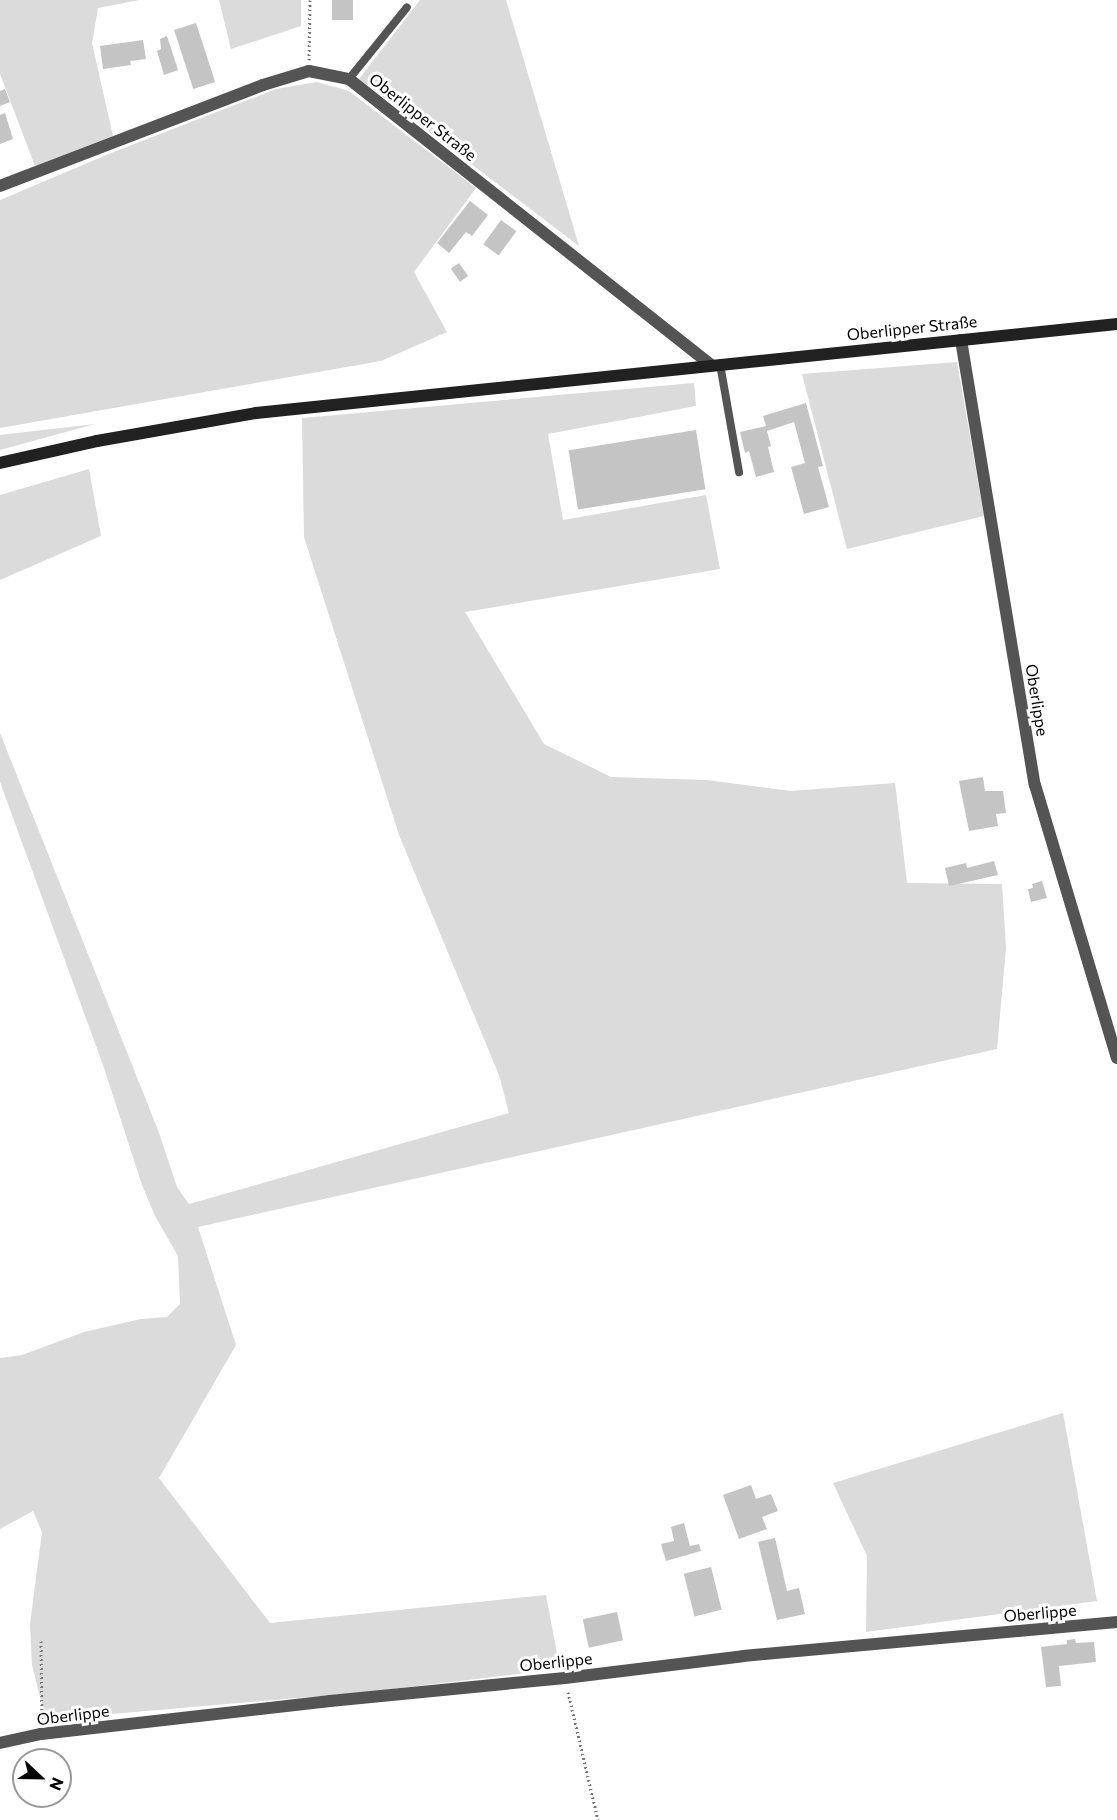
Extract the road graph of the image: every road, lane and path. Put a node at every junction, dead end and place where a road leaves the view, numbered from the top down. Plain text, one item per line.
1 (310, 0) edge
2 (407, 8) dead end
3 (309, 71) junction
4 (349, 79) junction
5 (0, 186) edge
6 (1117, 324) edge
7 (962, 340) junction
8 (716, 365) junction
9 (0, 463) edge
10 (739, 472) dead end
11 (1117, 1058) edge
12 (1117, 1622) edge
13 (40, 1641) dead end
14 (565, 1678) junction
15 (41, 1734) junction
16 (0, 1743) edge
17 (598, 1820) edge

1 - 3 path
2 - 4 lane
3 - 4 street, Oberlipper Straße
3 - 5 street, Oberlipper Straße
4 - 8 street, Oberlipper Straße
6 - 7 street, Oberlipper Straße
7 - 8 street, Oberlipper Straße
7 - 11 street, Oberlippe
8 - 9 street, Oberlipper Straße
8 - 10 lane
12 - 14 street, Oberlippe
13 - 15 path
14 - 15 street, Oberlippe
14 - 17 path
15 - 16 street, Oberlippe

